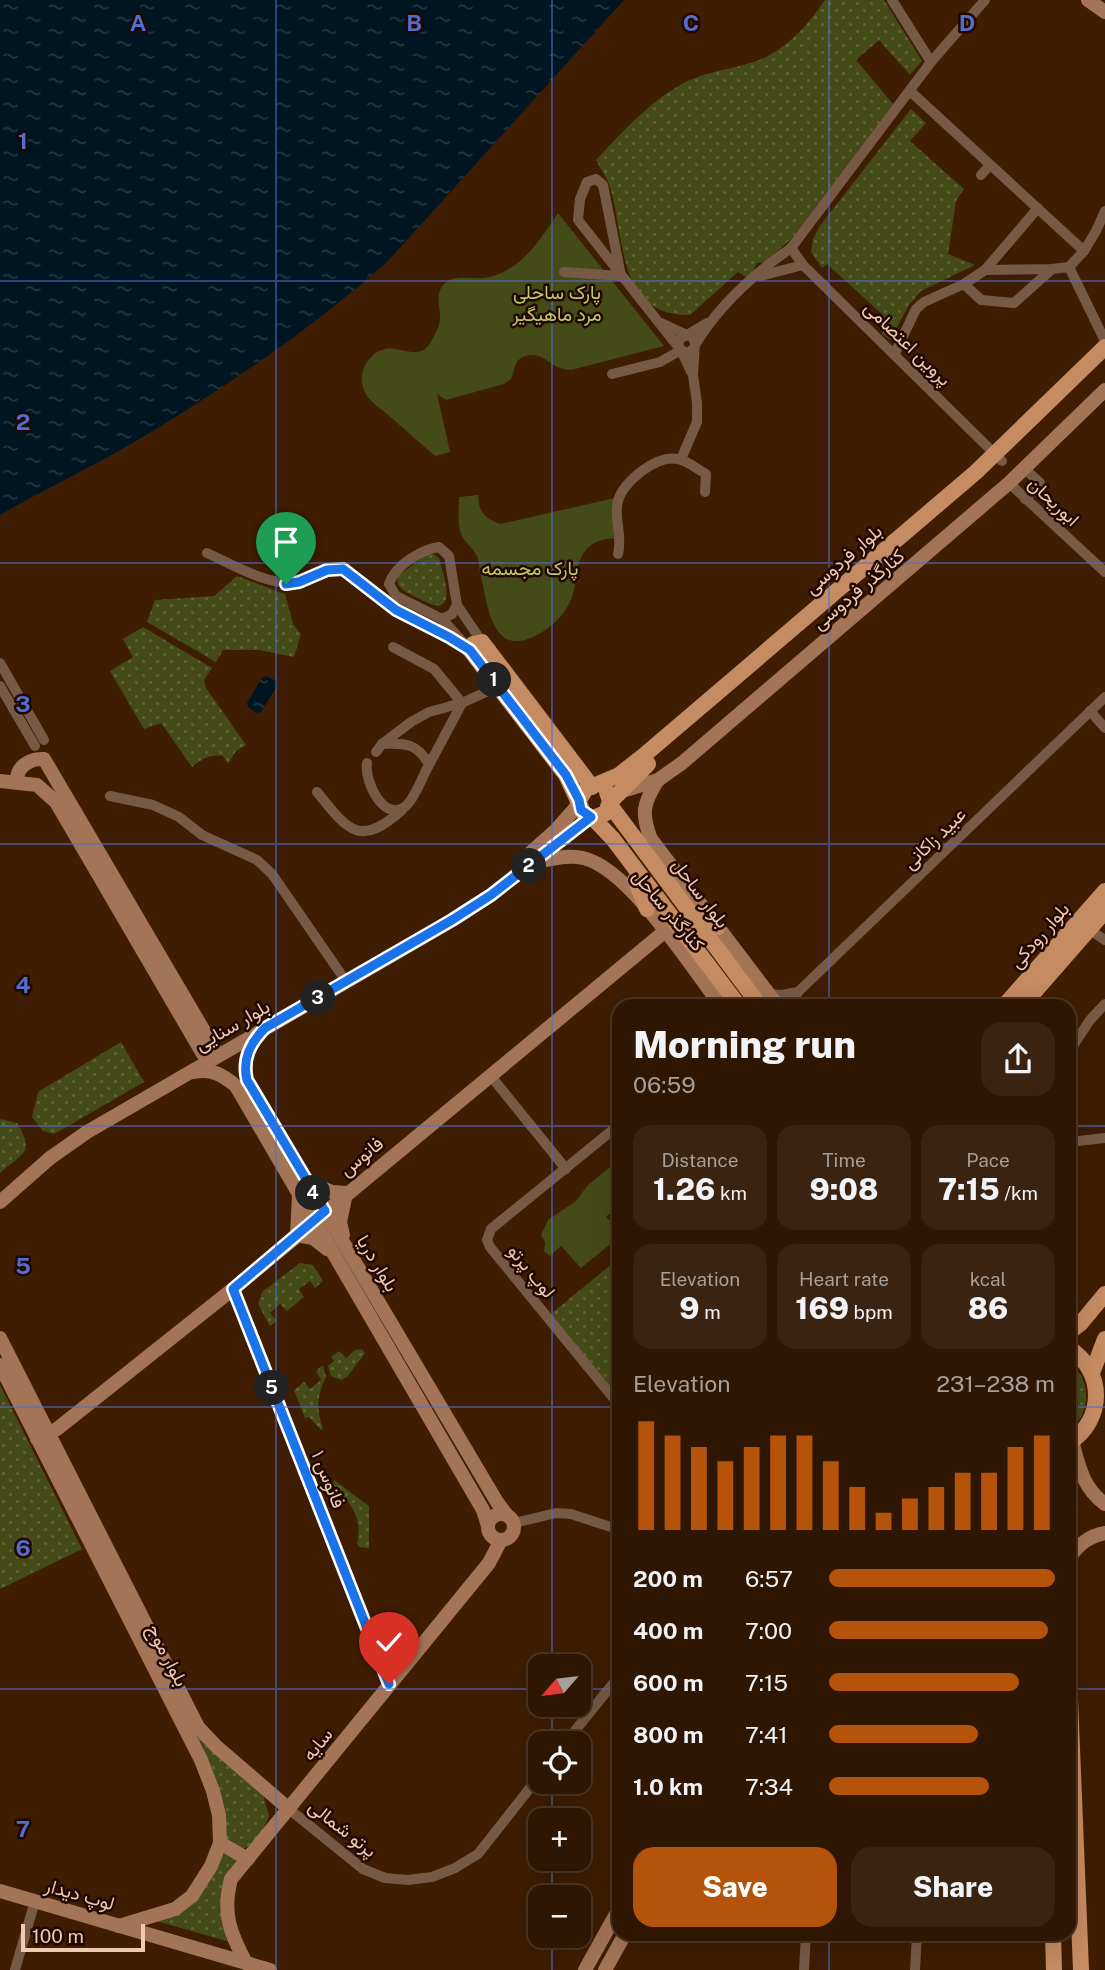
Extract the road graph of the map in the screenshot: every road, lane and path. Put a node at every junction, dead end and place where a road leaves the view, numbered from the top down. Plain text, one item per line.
1 (892, 0) edge
2 (985, 0) edge
3 (1088, 0) edge
4 (1105, 12) edge
5 (931, 62) junction
6 (910, 91) junction
7 (990, 165) junction
8 (981, 175) dead end
9 (1038, 208) junction
10 (1105, 211) edge
11 (1102, 230) edge
12 (791, 248) junction
13 (1084, 251) junction
14 (803, 265) junction
15 (1069, 267) junction
16 (985, 270) junction
17 (1052, 270) junction
18 (564, 272) dead end
19 (621, 276) junction
20 (756, 277) junction
21 (964, 284) junction
22 (658, 321) junction
23 (708, 323) junction
24 (687, 335) junction
25 (1105, 341) edge
26 (694, 346) junction
27 (1105, 347) edge
28 (680, 349) junction
29 (895, 353) junction
30 (1105, 361) edge
31 (612, 374) dead end
32 (693, 375) junction
33 (1105, 390) edge
34 (999, 457) junction
35 (681, 459) junction
36 (1025, 469) junction
37 (1009, 483) junction
38 (705, 492) dead end
39 (1025, 499) junction
40 (207, 553) dead end
41 (618, 554) dead end
42 (1105, 572) edge
43 (457, 605) junction
44 (442, 619) junction
45 (476, 646) junction
46 (393, 647) dead end
47 (0, 663) edge
48 (0, 686) edge
49 (499, 686) junction
50 (1105, 697) edge
51 (462, 703) junction
52 (1090, 711) junction
53 (1105, 729) edge
54 (367, 763) dead end
55 (429, 765) junction
56 (52, 772) junction
57 (658, 780) junction
58 (0, 781) edge
59 (18, 782) junction
60 (37, 785) junction
61 (594, 787) junction
62 (317, 792) dead end
63 (110, 796) dead end
64 (613, 800) junction
65 (579, 802) junction
66 (408, 804) junction
67 (592, 817) junction
68 (642, 848) junction
69 (624, 855) junction
70 (667, 860) junction
71 (533, 863) junction
72 (109, 881) junction
73 (1105, 891) edge
74 (647, 909) junction
75 (1105, 911) edge
76 (690, 915) junction
77 (718, 927) junction
78 (1090, 930) junction
79 (664, 932) junction
80 (1105, 940) edge
81 (341, 974) junction
82 (798, 992) junction
83 (716, 999) edge
84 (734, 999) edge
85 (763, 999) edge
86 (763, 999) edge
87 (768, 999) edge
88 (794, 999) edge
89 (1010, 999) edge
90 (1028, 999) edge
91 (1105, 1004) edge
92 (265, 1028) junction
93 (1076, 1041) edge
94 (208, 1051) junction
95 (186, 1074) junction
96 (489, 1075) junction
97 (612, 1132) edge
98 (1105, 1138) edge
99 (1076, 1141) edge
100 (566, 1169) junction
101 (0, 1188) edge
102 (303, 1188) junction
103 (346, 1193) junction
104 (0, 1202) edge
105 (319, 1216) junction
106 (297, 1235) junction
107 (344, 1244) junction
108 (331, 1252) junction
109 (233, 1289) junction
110 (1105, 1294) edge
111 (1076, 1326) edge
112 (0, 1338) edge
113 (1105, 1339) edge
114 (1076, 1354) edge
115 (0, 1365) edge
116 (1092, 1373) junction
117 (1101, 1390) edge
118 (610, 1395) edge
119 (43, 1436) junction
120 (1076, 1437) edge
121 (1076, 1461) edge
122 (1105, 1504) edge
123 (510, 1519) junction
124 (488, 1526) junction
125 (612, 1527) edge
126 (1105, 1533) edge
127 (501, 1540) junction
128 (1076, 1551) edge
129 (157, 1663) junction
130 (389, 1684) junction
131 (612, 1685) edge
132 (575, 1731) edge
133 (528, 1791) edge
134 (289, 1809) junction
135 (1076, 1832) edge
136 (220, 1843) junction
137 (248, 1859) junction
138 (0, 1891) edge
139 (35, 1901) junction
140 (612, 1921) edge
141 (119, 1926) junction
142 (621, 1941) edge
143 (806, 1941) edge
144 (917, 1941) edge
145 (1053, 1941) edge
146 (246, 1963) junction
147 (1082, 1968) edge
148 (15, 1970) edge
149 (270, 1970) edge
150 (585, 1970) edge
151 (605, 1970) edge
152 (804, 1970) edge
153 (915, 1970) edge
154 (1054, 1970) edge

1 - 5 street
2 - 5 street
3 - 4 main road
5 - 6 street
6 - 7 street
6 - 12 street
7 - 8 street
7 - 9 street
9 - 13 street
9 - 16 street
10 - 11 street
11 - 13 street
12 - 14 street, پروین اعتصامی
12 - 20 street
13 - 15 street
14 - 20 street
14 - 29 street, پروین اعتصامی
15 - 17 street
15 - 25 street
16 - 17 street
16 - 21 street
17 - 21 street
18 - 19 street
19 - 19 street
19 - 22 street
20 - 23 street
21 - 29 street
22 - 24 street
22 - 28 street
23 - 24 street
23 - 26 street
24 - 26 street
24 - 28 street
26 - 28 street
26 - 32 street
27 - 34 main road, بلوار فردوسی
28 - 31 street
28 - 32 street
29 - 34 street, پروین اعتصامی
30 - 34 main road, بلوار فردوسی
32 - 35 street
33 - 36 main road, کنارگذر فردوسی
34 - 61 main road, بلوار فردوسی
34 - 64 main road, بلوار فردوسی
35 - 38 street
35 - 41 street
36 - 37 main road, کنارگذر فردوسی
36 - 39 street
37 - 39 street, ابوریحان
37 - 57 main road, کنارگذر فردوسی
39 - 42 street, ابوریحان
40 - 45 street
43 - 44 street
43 - 44 street
43 - 45 street
44 - 45 street
45 - 49 main road
45 - 61 main road
46 - 51 street
47 - 48 street
49 - 51 street
49 - 65 main road
50 - 52 street, عبید زاکانی
51 - 55 street
51 - 55 street
52 - 53 street
52 - 82 street, عبید زاکانی
54 - 66 street
55 - 66 street
56 - 59 main road
56 - 60 main road
56 - 72 main road
57 - 64 main road, کنارگذر فردوسی
57 - 70 main road, کنارگذر ساحل
58 - 59 main road
59 - 60 main road
60 - 72 main road
61 - 64 main road
61 - 65 main road
62 - 66 street
63 - 81 street
64 - 67 main road
64 - 68 main road, بلوار ساحل
65 - 67 main road
65 - 81 main road, بلوار سنایی
67 - 69 main road, بلوار ساحل
67 - 71 main road, بلوار سنایی
68 - 70 main road
68 - 76 main road, بلوار ساحل
69 - 74 main road
69 - 84 main road, بلوار ساحل
70 - 77 main road, کنارگذر ساحل
71 - 74 main road, کنارگذر ساحل
71 - 92 main road, بلوار سنایی
72 - 94 main road
73 - 89 main road, بلوار رودکی
74 - 79 main road, کنارگذر ساحل
75 - 78 main road, بلوار رودکی
76 - 77 main road
76 - 85 main road, بلوار ساحل
77 - 86 main road, کنارگذر ساحل
78 - 80 street
78 - 90 main road, بلوار رودکی
79 - 83 main road, کنارگذر ساحل
79 - 96 main road, فانوس
81 - 94 main road, بلوار سنایی
82 - 87 street
82 - 88 street, عبید زاکانی
91 - 93 street
92 - 95 main road, بلوار سنایی
92 - 102 main road, بلوار دریا
94 - 101 main road, بلوار سنایی
95 - 102 main road, بلوار دریا
95 - 104 main road, بلوار سنایی
96 - 100 street
96 - 103 main road, فانوس
97 - 100 street, لوپ پرتو
98 - 99 street
100 - 118 street, لوپ پرتو
102 - 103 main road
102 - 105 main road, بلوار دریا
102 - 106 main road
103 - 105 main road, فانوس
103 - 107 main road
105 - 106 main road, فانوس
105 - 107 main road, بلوار دریا
105 - 108 main road, بلوار دریا
106 - 108 main road
106 - 109 main road, فانوس
107 - 123 main road, بلوار دریا
108 - 124 main road, بلوار دریا
109 - 119 main road, فانوس
109 - 130 main road, فانوس ۱
110 - 111 main road
112 - 119 main road, بلوار موج
113 - 116 main road
114 - 116 main road
115 - 119 main road, بلوار موج
116 - 117 main road
117 - 120 main road
119 - 129 main road, بلوار موج
121 - 122 main road
123 - 124 main road
123 - 125 street
123 - 127 main road
124 - 127 main road
126 - 128 main road
127 - 130 main road, سایه
129 - 134 main road, بلوار موج
129 - 136 main road, بلوار موج
130 - 134 main road, سایه
131 - 132 street
133 - 134 street, پرتو شمالی
134 - 137 main road, سایه
135 - 147 main road
136 - 137 main road
136 - 141 main road, بلوار موج
137 - 146 main road, سایه
138 - 139 main road, لوپ دیدار
139 - 141 main road, لوپ دیدار
139 - 148 street
140 - 150 main road
141 - 146 main road, لوپ دیدار
142 - 151 main road
143 - 152 street
144 - 153 street
145 - 154 main road
146 - 149 main road, لوپ دیدار

